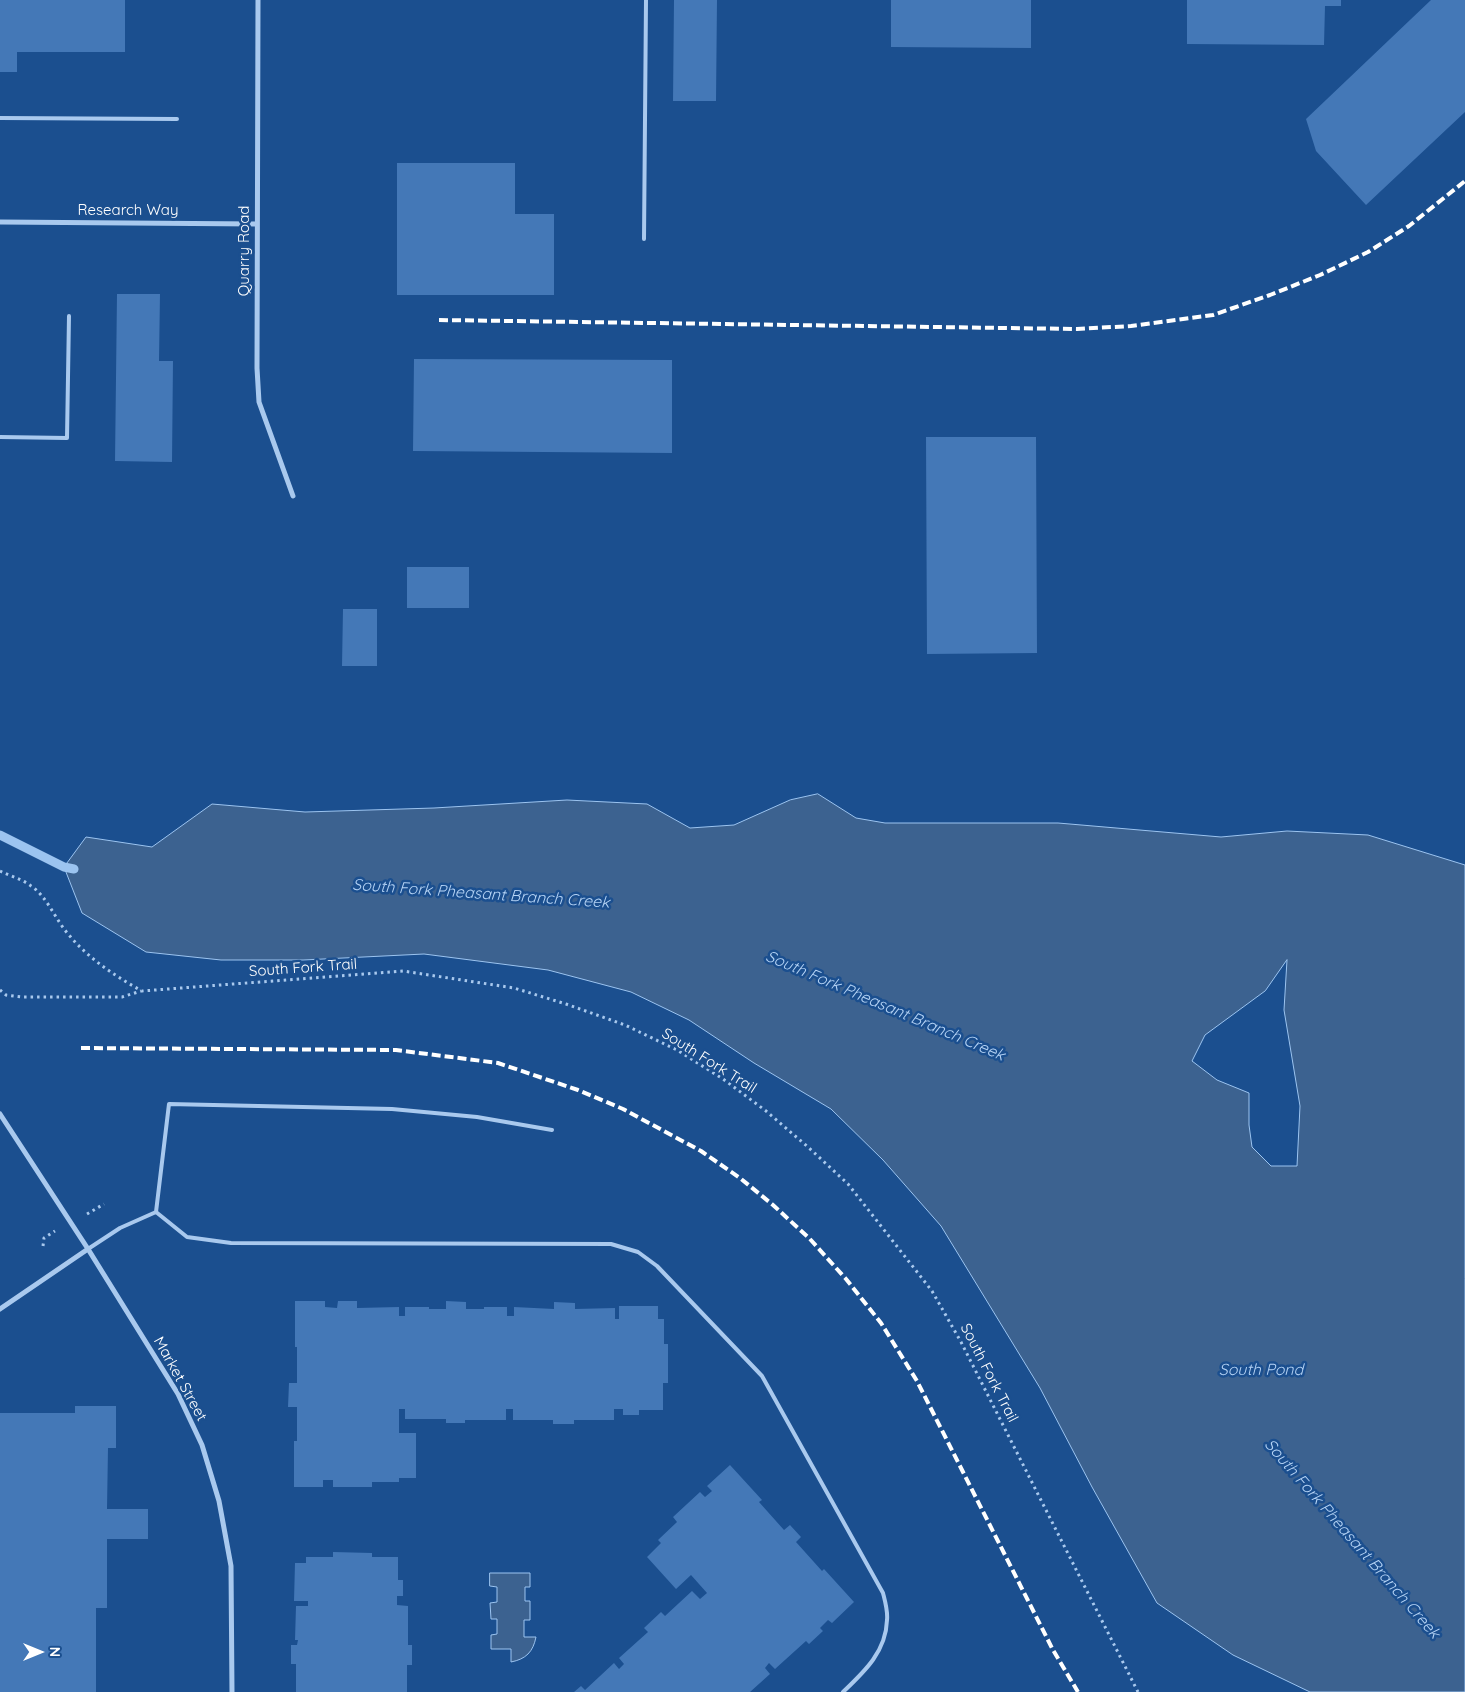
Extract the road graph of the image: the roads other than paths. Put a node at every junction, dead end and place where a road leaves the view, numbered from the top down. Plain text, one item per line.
1 (258, 0) edge
2 (646, 0) edge
3 (0, 118) edge
4 (177, 119) dead end
5 (0, 222) edge
6 (257, 224) junction
7 (644, 239) dead end
8 (69, 316) dead end
9 (0, 438) edge
10 (293, 496) dead end
11 (0, 1114) edge
12 (552, 1130) dead end
13 (156, 1212) junction
14 (88, 1249) junction
15 (0, 1309) edge
16 (232, 1692) edge
17 (843, 1692) edge

1 - 6 street, Quarry Road
2 - 7 lane
3 - 4 lane
5 - 6 street, Research Way
6 - 10 street, Quarry Road
8 - 9 lane
11 - 14 street, Market Street
12 - 13 lane
13 - 14 lane
13 - 17 lane
14 - 15 street
14 - 16 street, Market Street

